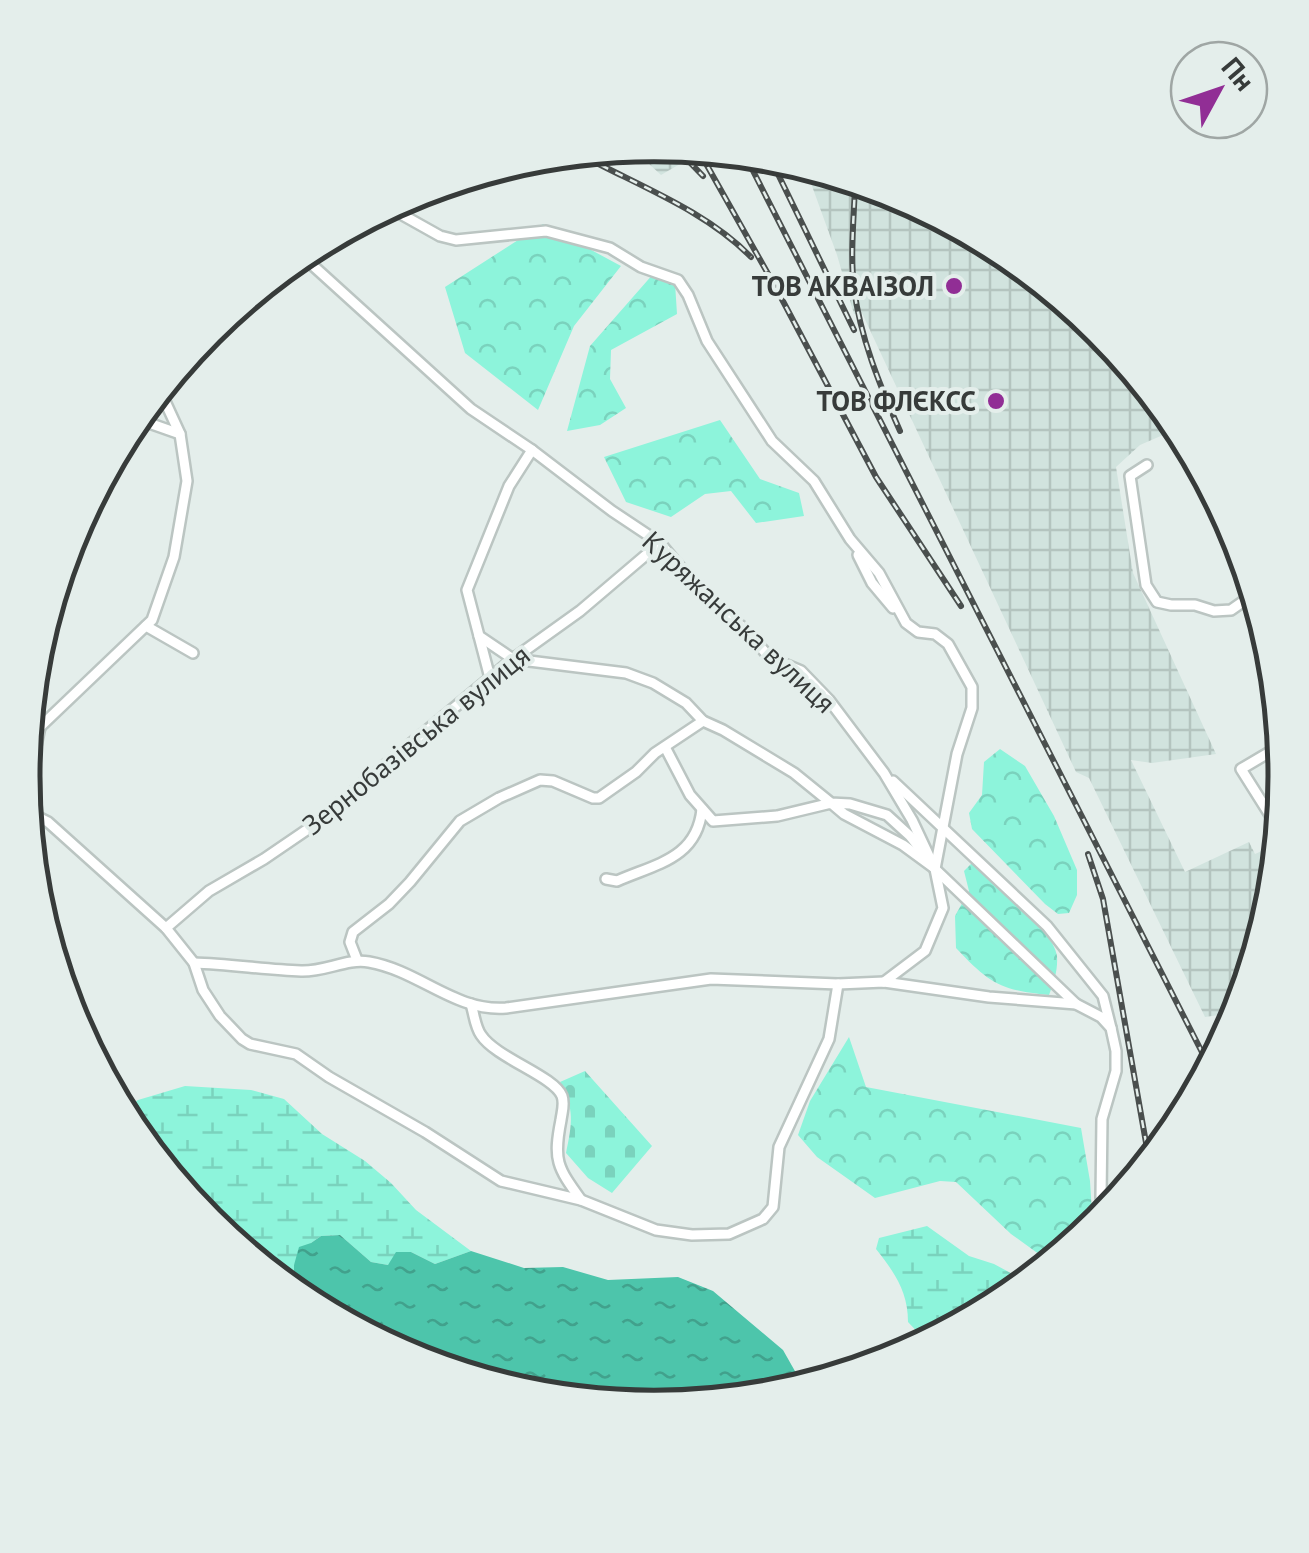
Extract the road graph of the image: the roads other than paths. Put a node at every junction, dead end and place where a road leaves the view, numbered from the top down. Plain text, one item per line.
1 (404, 216) edge
2 (313, 266) edge
3 (166, 403) edge
4 (152, 424) edge
5 (180, 434) junction
6 (532, 450) junction
7 (1147, 465) dead end
8 (660, 543) junction
9 (1243, 602) edge
10 (146, 626) junction
11 (479, 636) junction
12 (192, 653) dead end
13 (513, 660) junction
14 (490, 678) junction
15 (703, 721) junction
16 (42, 725) edge
17 (664, 747) junction
18 (1268, 753) edge
19 (884, 773) junction
20 (830, 803) junction
21 (702, 809) junction
22 (1268, 812) edge
23 (41, 819) edge
24 (944, 829) junction
25 (935, 869) junction
26 (606, 879) dead end
27 (166, 928) junction
28 (357, 960) junction
29 (194, 963) junction
30 (884, 982) junction
31 (838, 984) junction
32 (471, 1004) junction
33 (1076, 1004) junction
34 (1111, 1028) junction
35 (559, 1166) junction
36 (549, 1194) junction
37 (1100, 1199) edge
38 (581, 1200) junction

1 - 24 street
2 - 6 street, Куряжанська вулиця
3 - 5 street
4 - 5 street
5 - 10 street
6 - 8 street, Куряжанська вулиця
6 - 11 street
7 - 9 street
8 - 13 street, Зернобазівська вулиця
8 - 19 street, Куряжанська вулиця
10 - 12 street
10 - 16 street
11 - 13 street
11 - 14 street
13 - 14 street, Зернобазівська вулиця
13 - 15 street
14 - 27 street, Зернобазівська вулиця
15 - 17 street
15 - 20 street
17 - 21 street
17 - 28 street
18 - 22 street
19 - 24 street
19 - 25 street
20 - 21 street
20 - 25 street
20 - 25 street
21 - 26 street
23 - 27 street
24 - 25 street
24 - 34 street
25 - 30 street
25 - 33 street
27 - 29 street
28 - 29 street
28 - 32 street
29 - 36 street
30 - 31 street
30 - 33 street
31 - 32 street
31 - 38 street
32 - 35 street
33 - 34 street
34 - 37 street
35 - 36 street
35 - 38 street
36 - 38 street

